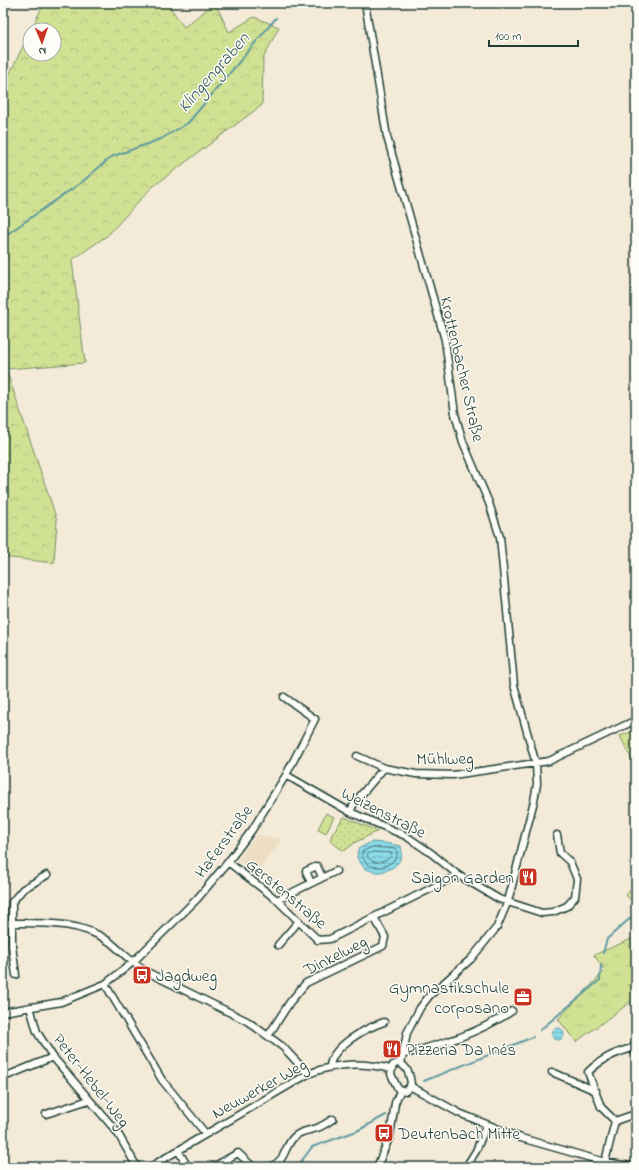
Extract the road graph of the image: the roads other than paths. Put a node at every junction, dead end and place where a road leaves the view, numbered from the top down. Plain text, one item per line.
1 (365, 3) edge
2 (284, 697) dead end
3 (636, 720) edge
4 (357, 756) dead end
5 (536, 764) junction
6 (384, 768) junction
7 (286, 775) junction
8 (350, 812) junction
9 (557, 835) dead end
10 (228, 862) junction
11 (336, 871) dead end
12 (458, 874) junction
13 (46, 875) dead end
14 (322, 877) junction
15 (311, 883) junction
16 (277, 900) junction
17 (508, 901) junction
18 (374, 917) junction
19 (299, 921) junction
20 (3, 923) edge
21 (11, 923) junction
22 (278, 945) dead end
23 (132, 963) junction
24 (16, 975) dead end
25 (105, 984) junction
26 (30, 1007) junction
27 (512, 1011) dead end
28 (3, 1012) edge
29 (384, 1022) dead end
30 (268, 1036) junction
31 (636, 1040) edge
32 (634, 1050) edge
33 (402, 1054) junction
34 (53, 1057) junction
35 (401, 1064) junction
36 (330, 1066) junction
37 (391, 1069) junction
38 (552, 1072) dead end
39 (308, 1074) junction
40 (9, 1075) dead end
41 (410, 1086) junction
42 (400, 1090) junction
43 (596, 1091) junction
44 (89, 1100) junction
45 (636, 1110) edge
46 (46, 1114) dead end
47 (333, 1119) dead end
48 (615, 1121) junction
49 (486, 1126) junction
50 (206, 1134) junction
51 (179, 1152) junction
52 (605, 1162) junction
53 (137, 1167) edge
54 (150, 1167) edge
55 (188, 1167) edge
56 (214, 1167) edge
57 (253, 1167) edge
58 (270, 1167) edge
59 (377, 1167) edge
60 (466, 1167) edge
61 (636, 1167) edge

1 - 5 street, Krottenbacher Straße
2 - 7 street, Haferstraße
3 - 5 street, Mühlweg
4 - 6 street, Mühlweg
5 - 6 street, Mühlweg
5 - 17 street, Krottenbacher Straße
6 - 8 street
7 - 8 street, Weizenstraße
7 - 10 street, Haferstraße
8 - 12 street, Weizenstraße
9 - 17 street, Weizenstraße
10 - 16 street, Gerstenstraße
10 - 23 street, Haferstraße
11 - 14 street
12 - 17 street, Weizenstraße
12 - 18 street, Gerstenstraße
13 - 21 street
14 - 15 street
14 - 15 street
15 - 16 street
16 - 19 street, Gerstenstraße
17 - 33 street, Krottenbacher Straße
18 - 19 street, Gerstenstraße
18 - 30 street, Dinkelweg
19 - 22 street
20 - 21 street
21 - 23 street
21 - 24 street
23 - 25 street, Haferstraße
23 - 30 street
25 - 26 street, Haferstraße
25 - 50 street
26 - 28 street, Haferstraße
26 - 34 street, Peter-Hebel-Weg
27 - 33 street
29 - 36 street
30 - 39 street
31 - 32 street
32 - 43 street
33 - 35 street, Krottenbacher Straße
34 - 40 street
34 - 44 street, Peter-Hebel-Weg
35 - 37 street
35 - 41 street
36 - 37 street, Neuwerker Weg
36 - 39 street, Neuwerker Weg
37 - 42 street
38 - 43 street
39 - 50 street, Neuwerker Weg
41 - 42 street
41 - 49 street
42 - 59 street
43 - 48 street
44 - 46 street
44 - 53 street, Peter-Hebel-Weg
45 - 48 street
47 - 58 street
48 - 52 street
49 - 52 street
49 - 60 street
50 - 51 street, Neuwerker Weg
51 - 54 street, Neuwerker Weg
51 - 55 street
52 - 61 street
56 - 57 street

